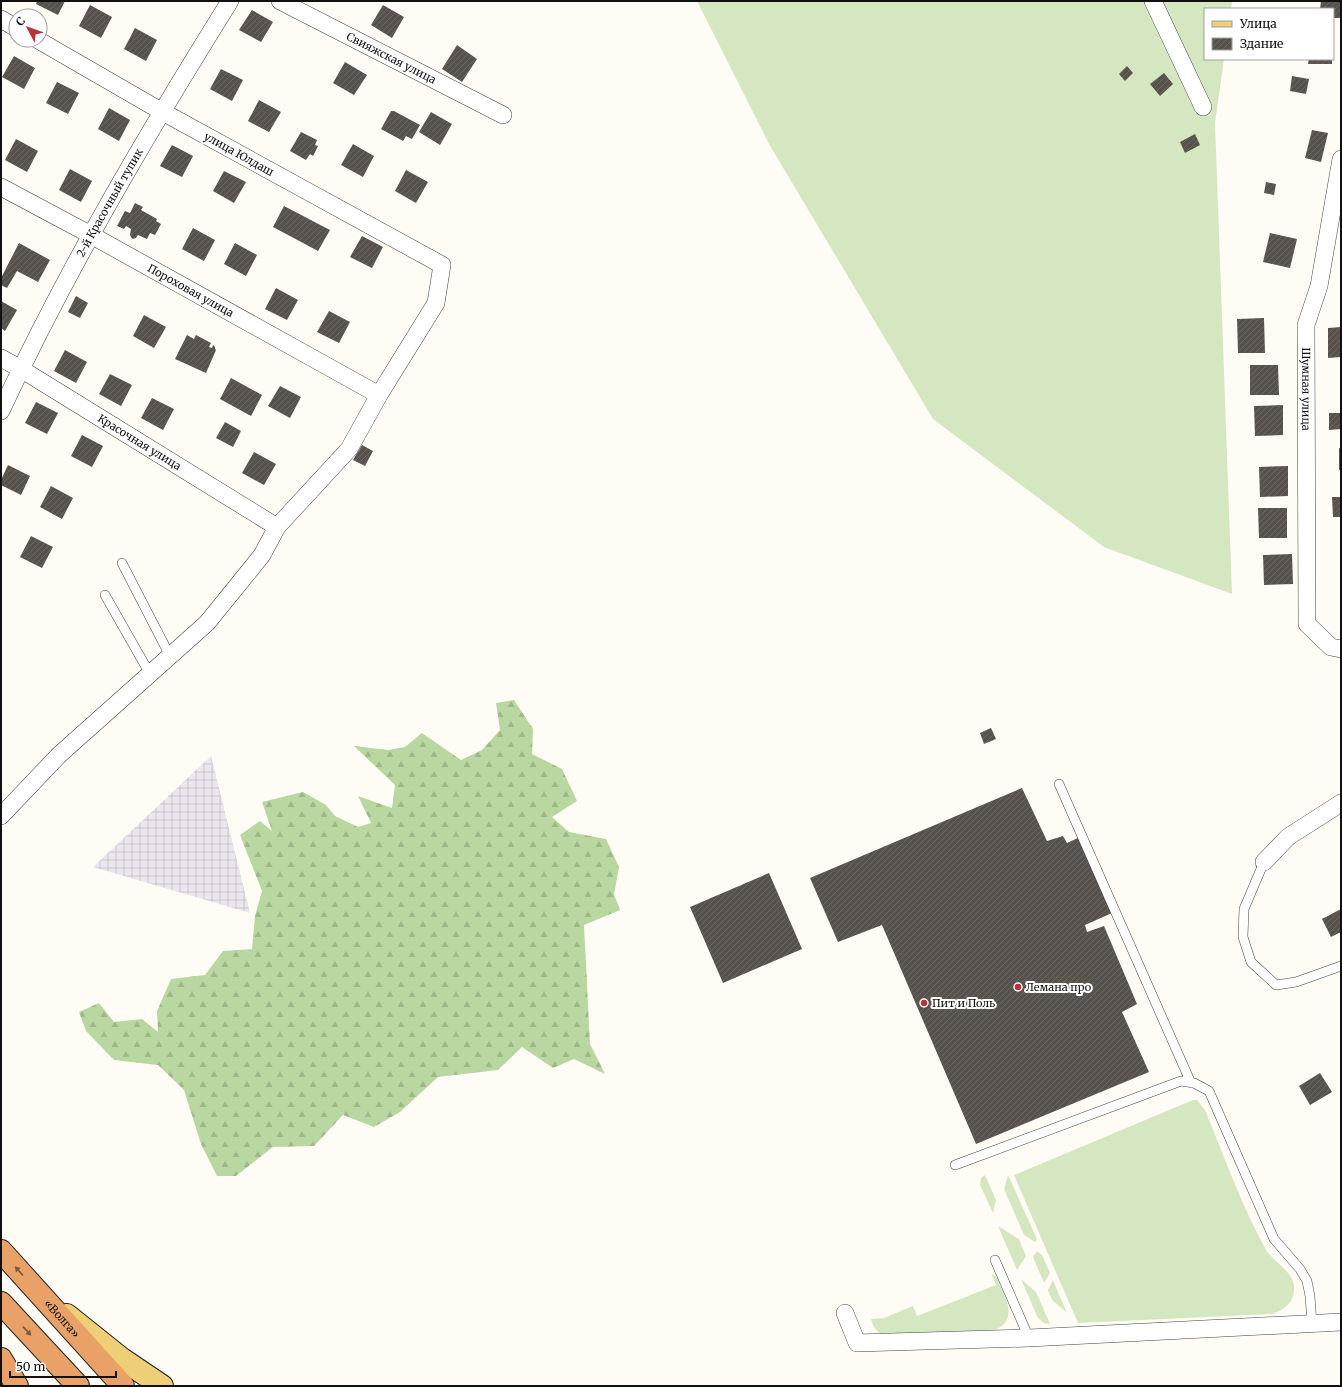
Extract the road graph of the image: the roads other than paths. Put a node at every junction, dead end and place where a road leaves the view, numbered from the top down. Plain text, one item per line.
1 (230, 1) edge
2 (280, 1) edge
3 (1154, 1) edge
4 (48, 46) edge
5 (1203, 107) dead end
6 (161, 111) junction
7 (503, 115) dead end
8 (1341, 159) edge
9 (1, 187) edge
10 (91, 235) junction
11 (1, 358) edge
12 (21, 369) junction
13 (379, 395) junction
14 (1, 411) edge
15 (277, 527) junction
16 (122, 563) dead end
17 (105, 595) dead end
18 (1341, 649) edge
19 (170, 656) junction
20 (150, 674) junction
21 (1059, 784) dead end
22 (1341, 803) edge
23 (1, 816) edge
24 (1264, 862) joint
25 (1341, 966) edge
26 (1191, 1083) junction
27 (955, 1165) dead end
28 (1, 1251) edge
29 (995, 1260) dead end
30 (37, 1292) junction
31 (1, 1302) edge
32 (845, 1313) dead end
33 (1341, 1322) edge
34 (1312, 1324) junction
35 (1029, 1338) junction
36 (1, 1359) edge
37 (17, 1386) edge
38 (78, 1386) edge
39 (123, 1386) edge
40 (162, 1386) edge

1 - 6 street, 2-й Красочный тупик
2 - 7 street, Свияжская улица
3 - 5 street
4 - 6 street, улица Юлдаш
6 - 10 street, 2-й Красочный тупик
6 - 13 street, улица Юлдаш
8 - 18 street, Шумная улица
9 - 10 street, Пороховая улица
10 - 12 street, 2-й Красочный тупик
10 - 13 street, Пороховая улица
11 - 12 street, Красочная улица
12 - 14 street, 2-й Красочный тупик
12 - 15 street, Красочная улица
13 - 15 street
15 - 19 street
16 - 19 lane
17 - 20 lane
19 - 20 street
20 - 23 street
21 - 26 lane
22 - 24 street
24 - 25 lane
26 - 27 lane
26 - 34 lane
30 -> 28 highway, «Волга»
29 - 35 lane
30 - 39 highway, «Волга»
30 - 40 main road
31 -> 38 highway
32 - 35 street
33 - 34 street
34 - 35 street
36 - 37 highway

